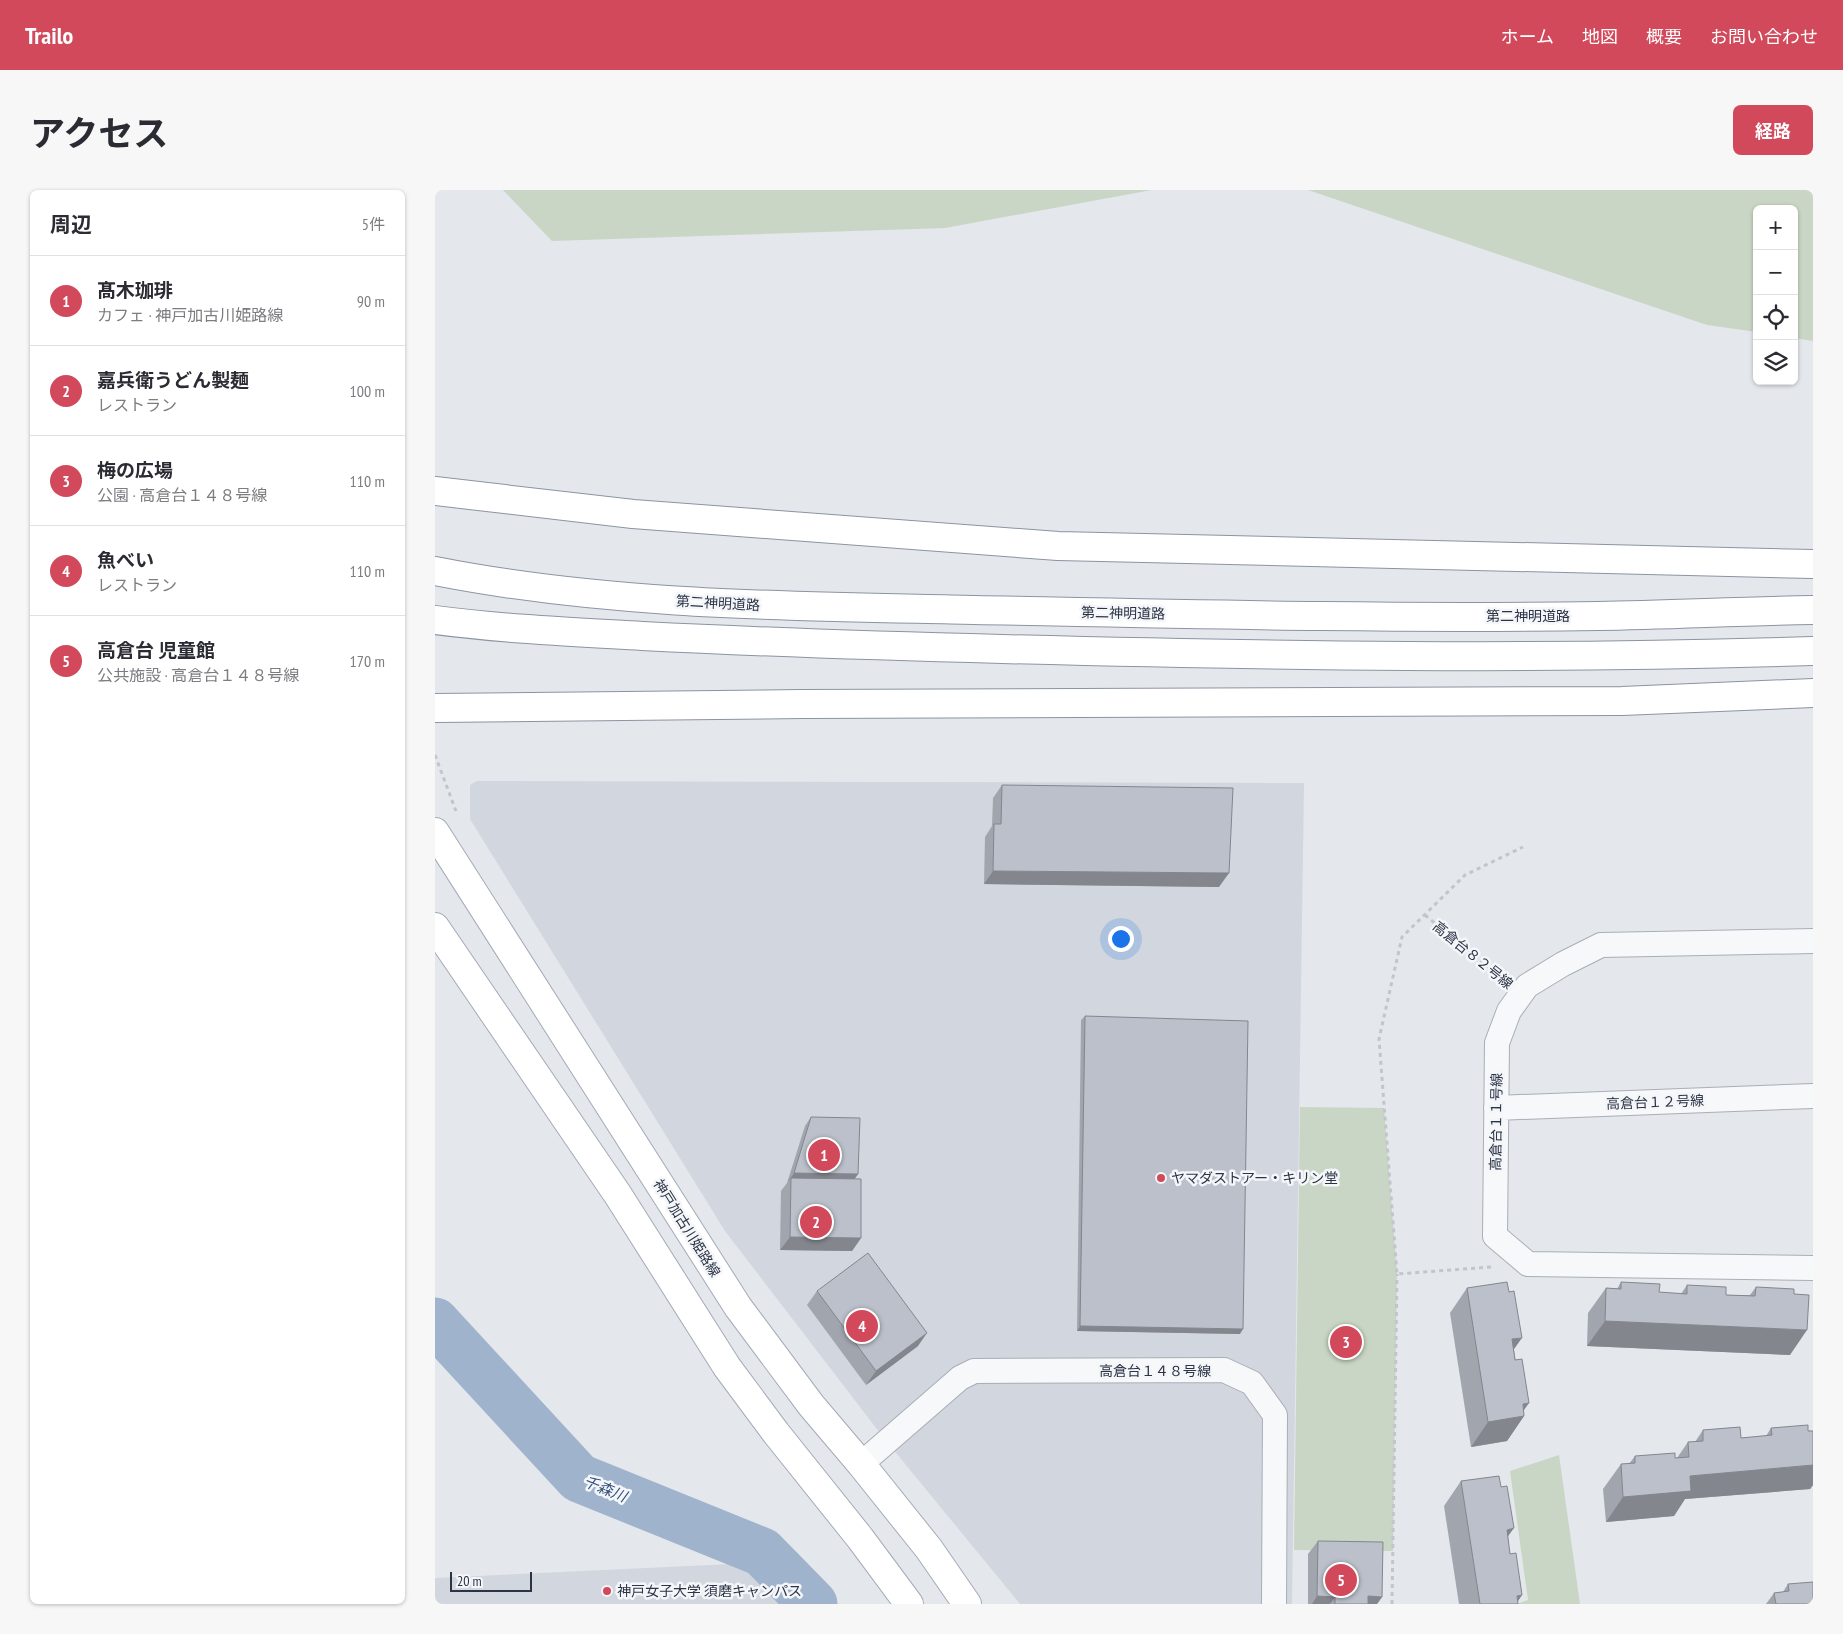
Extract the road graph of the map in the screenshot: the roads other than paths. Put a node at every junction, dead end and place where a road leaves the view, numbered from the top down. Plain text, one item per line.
1 (435, 491) edge
2 (1813, 564) edge
3 (435, 571) edge
4 (1813, 610) edge
5 (435, 620) edge
6 (1813, 651) edge
7 (1813, 693) edge
8 (435, 708) edge
9 (435, 832) edge
10 (435, 927) edge
11 (1813, 941) edge
12 (1813, 1096) edge
13 (1496, 1108) junction
14 (1813, 1268) edge
15 (861, 1464) junction
16 (909, 1604) edge
17 (967, 1604) edge
18 (1274, 1604) edge

1 - 2 main road
3 - 4 main road, 第二神明道路
5 - 6 main road
7 - 8 main road
9 - 15 main road, 神戸加古川姫路線
10 - 16 main road
11 - 13 street, 高倉台１１号線
12 - 13 street, 高倉台１２号線
13 - 14 street, 高倉台１１号線
15 - 17 main road, 神戸加古川姫路線
15 - 18 street, 高倉台１４８号線

